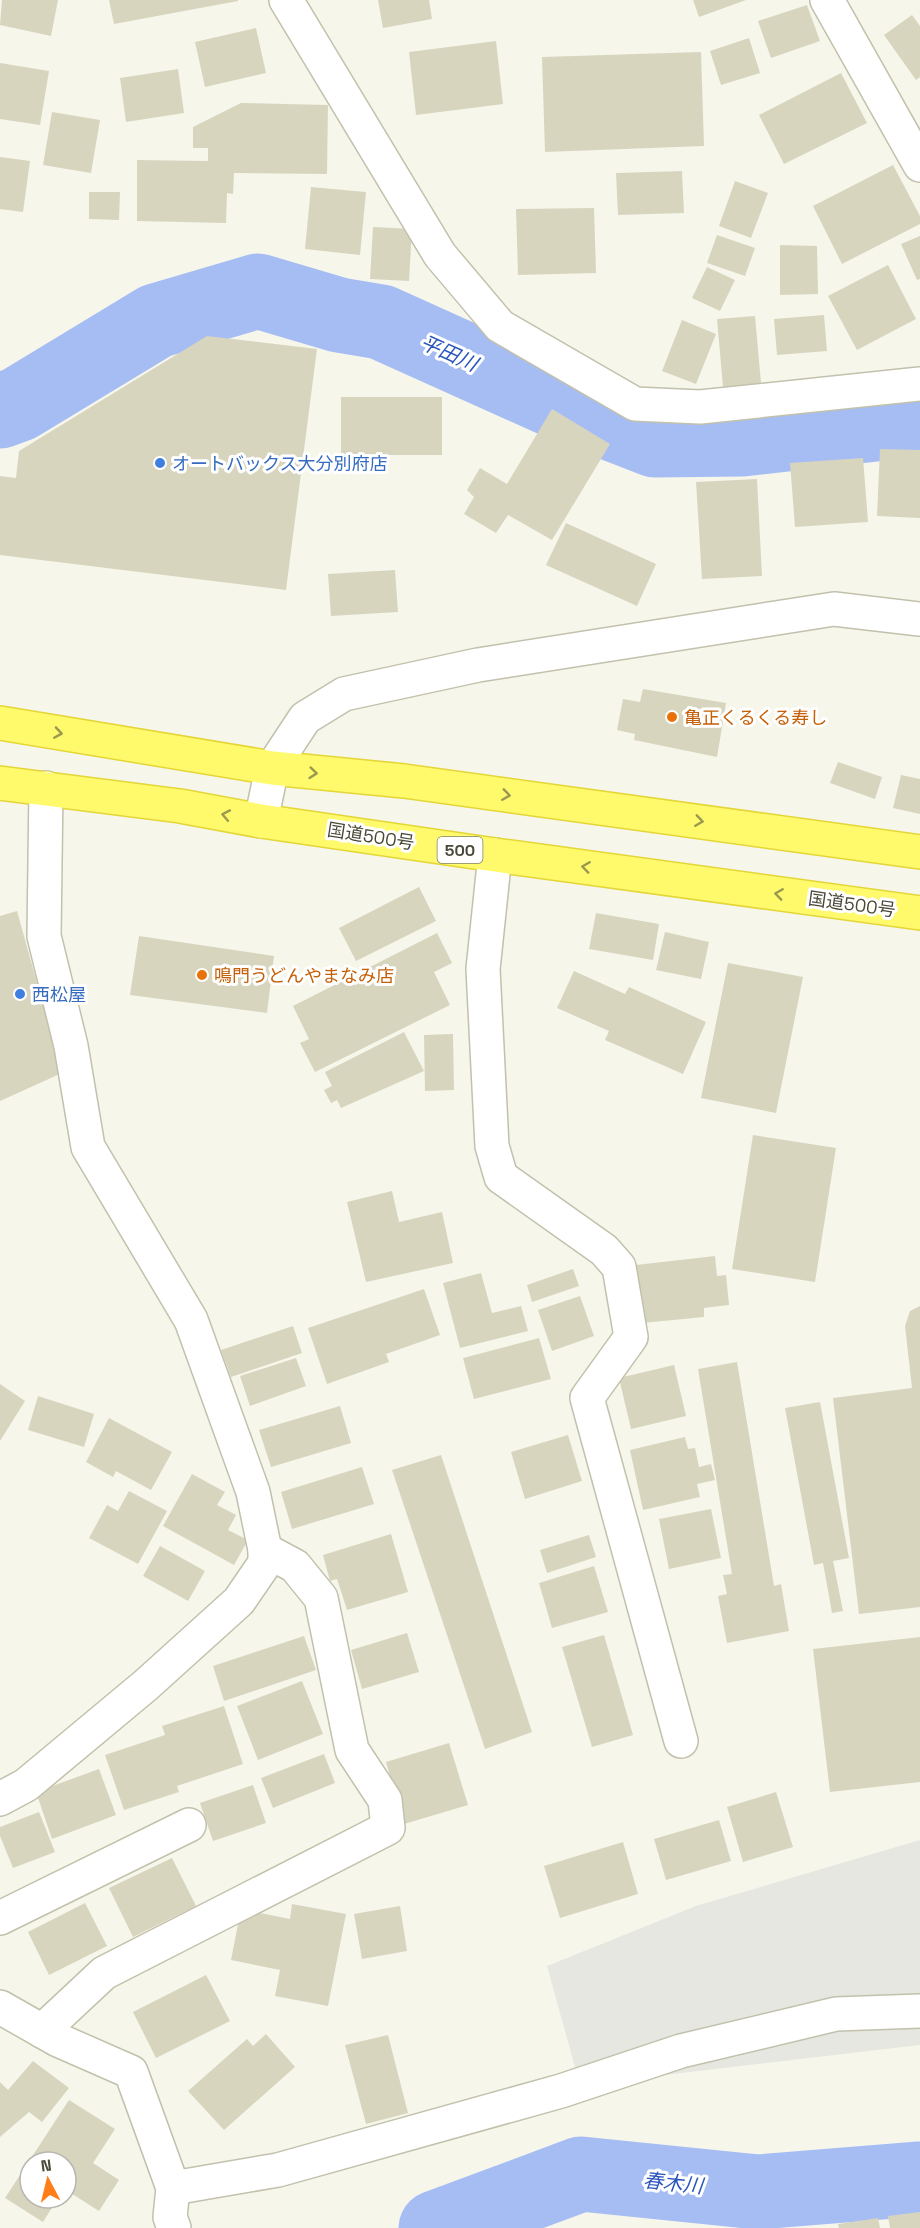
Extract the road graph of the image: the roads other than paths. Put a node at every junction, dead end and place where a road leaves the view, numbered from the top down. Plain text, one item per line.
1 (286, 0) edge
2 (827, 0) edge
3 (920, 165) edge
4 (920, 384) edge
5 (920, 620) edge
6 (0, 723) edge
7 (272, 768) junction
8 (0, 783) edge
9 (46, 788) junction
10 (261, 821) junction
11 (920, 852) edge
12 (495, 855) junction
13 (920, 913) edge
14 (265, 1550) junction
15 (681, 1741) dead end
16 (0, 1799) edge
17 (189, 1825) dead end
18 (0, 1918) edge
19 (0, 2007) edge
20 (920, 2011) edge
21 (42, 2031) junction
22 (172, 2211) edge

1 - 4 street
2 - 3 street
5 - 7 street
6 -> 7 highway
7 - 10 street
7 -> 11 highway
8 - 9 highway, 国道500号 / 500
10 -> 9 highway, 国道500号 / 500
9 - 14 street
10 - 12 highway, 国道500号 / 500
13 -> 12 highway, 国道500号 / 500
12 - 15 street
14 - 16 street
14 - 21 street
17 - 18 street
19 - 21 street
20 - 22 street
21 - 22 street

